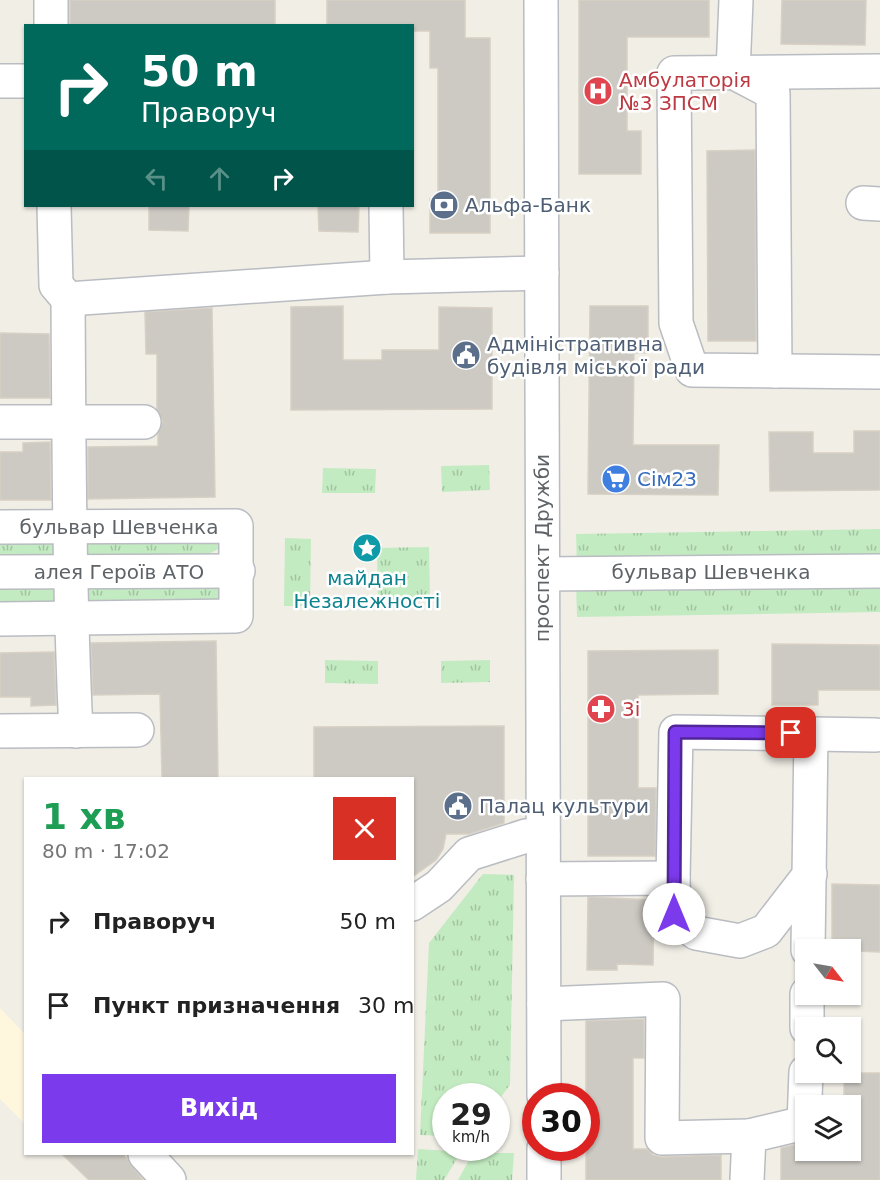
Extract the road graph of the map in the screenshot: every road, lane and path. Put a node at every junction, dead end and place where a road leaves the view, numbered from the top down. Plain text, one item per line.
1 (51, 0) edge
2 (541, 0) edge
3 (736, 0) edge
4 (51, 24) edge
5 (880, 71) edge
6 (733, 72) junction
7 (0, 81) edge
8 (24, 81) edge
9 (54, 207) edge
10 (386, 207) edge
11 (542, 273) junction
12 (387, 277) junction
13 (68, 299) junction
14 (775, 371) junction
15 (880, 372) edge
16 (0, 422) edge
17 (144, 422) dead end
18 (69, 423) junction
19 (0, 527) edge
20 (71, 527) junction
21 (238, 571) junction
22 (880, 571) edge
23 (0, 572) edge
24 (69, 572) junction
25 (543, 574) junction
26 (70, 618) junction
27 (0, 619) edge
28 (137, 730) dead end
29 (0, 731) edge
30 (76, 731) junction
31 (811, 734) junction
32 (876, 735) dead end
33 (543, 835) junction
34 (810, 874) junction
35 (673, 878) junction
36 (543, 879) junction
37 (414, 903) edge
38 (808, 939) edge
39 (544, 1004) junction
40 (544, 1083) edge
41 (806, 1083) edge
42 (749, 1136) junction
43 (146, 1155) edge
44 (544, 1161) edge
45 (170, 1180) edge
46 (544, 1180) edge
47 (747, 1180) edge

1 - 4 street
2 - 11 street, проспект Дружби
3 - 6 street
5 - 6 street
6 - 14 street
6 - 14 street
7 - 8 street
9 - 13 street
10 - 12 street
11 - 12 street
11 - 25 street, проспект Дружби
12 - 13 street
13 - 18 street
14 - 15 street
16 - 18 street
17 - 18 street
18 - 20 street
19 - 20 street, бульвар Шевченка
20 - 21 street, бульвар Шевченка
20 - 24 street
21 - 24 street, алея Героїв АТО
21 - 26 street, бульвар Шевченка
22 - 25 street, бульвар Шевченка
23 - 24 street, алея Героїв АТО
24 - 26 street
25 - 33 street, проспект Дружби
26 - 27 street, бульвар Шевченка
26 - 30 street
28 - 30 street
29 - 30 street
31 - 32 street
31 - 34 street
31 - 35 street
33 - 36 street, проспект Дружби
33 - 37 street
34 - 35 street
34 - 38 street
35 - 36 street
36 - 39 street, проспект Дружби
39 - 40 street, проспект Дружби
39 - 42 street
41 - 42 street
42 - 47 street
43 - 45 street
44 - 46 street

